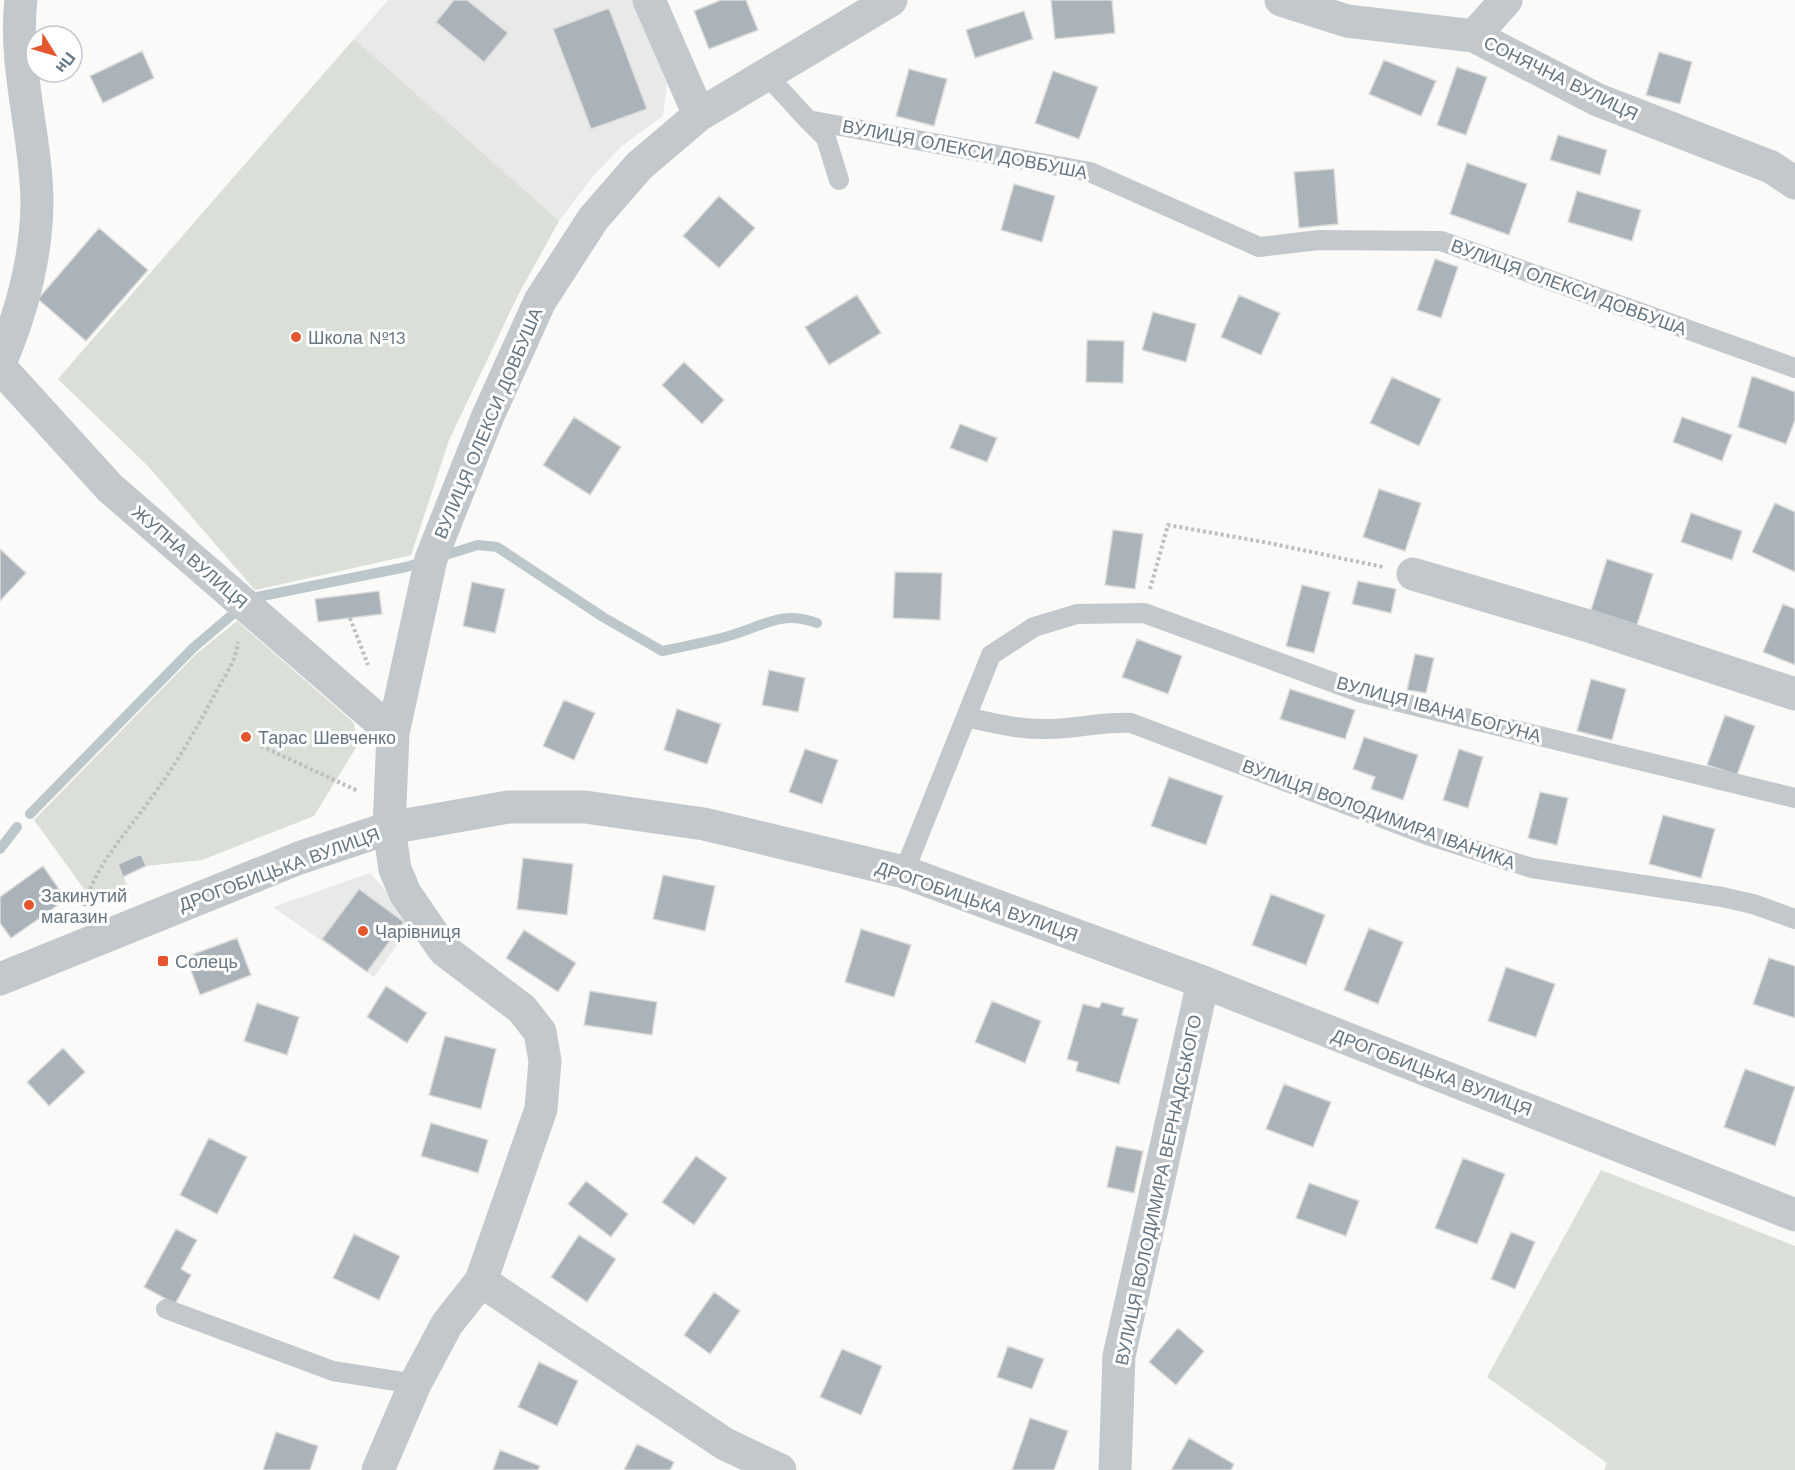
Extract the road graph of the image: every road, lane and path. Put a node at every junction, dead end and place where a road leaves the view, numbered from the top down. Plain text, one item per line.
1 (21, 0) edge
2 (649, 0) edge
3 (891, 0) edge
4 (1281, 0) edge
5 (1506, 0) edge
6 (1474, 36) junction
7 (766, 74) junction
8 (699, 115) junction
9 (808, 120) junction
10 (839, 180) dead end
11 (1795, 183) edge
12 (0, 365) edge
13 (1795, 369) edge
14 (1413, 574) joint
15 (247, 607) junction
16 (1144, 613) junction
17 (1795, 694) edge
18 (966, 717) junction
19 (393, 733) junction
20 (261, 746) dead end
21 (364, 794) dead end
22 (1795, 798) edge
23 (388, 828) junction
24 (904, 872) junction
25 (84, 906) dead end
26 (1795, 919) edge
27 (0, 979) edge
28 (1203, 982) junction
29 (1795, 1215) edge
30 (481, 1281) junction
31 (166, 1309) dead end
32 (415, 1384) junction
33 (378, 1470) edge
34 (780, 1470) edge
35 (1116, 1470) edge

1 - 12 street
2 - 8 street
3 - 7 street, ВУЛИЦЯ ОЛЕКСИ ДОВБУША
4 - 6 street, СОНЯЧНА ВУЛИЦЯ
5 - 6 street
6 - 11 street, СОНЯЧНА ВУЛИЦЯ
7 - 8 street, ВУЛИЦЯ ОЛЕКСИ ДОВБУША
7 - 9 lane
8 - 19 street, ВУЛИЦЯ ОЛЕКСИ ДОВБУША
9 - 10 lane
9 - 13 lane, ВУЛИЦЯ ОЛЕКСИ ДОВБУША
12 - 15 street, ЖУПНА ВУЛИЦЯ
14 - 16 path
14 - 17 street
15 - 19 street, ЖУПНА ВУЛИЦЯ
15 - 25 path
16 - 18 lane, ВУЛИЦЯ ІВАНА БОГУНА
16 - 22 lane, ВУЛИЦЯ ІВАНА БОГУНА
18 - 24 lane
18 - 26 lane, ВУЛИЦЯ ВОЛОДИМИРА ІВАНИКА
19 - 23 street, ВУЛИЦЯ ОЛЕКСИ ДОВБУША
20 - 21 path
23 - 24 street, ДРОГОБИЦЬКА ВУЛИЦЯ
23 - 27 street, ДРОГОБИЦЬКА ВУЛИЦЯ
23 - 30 street, ВУЛИЦЯ ОЛЕКСИ ДОВБУША
24 - 28 street, ДРОГОБИЦЬКА ВУЛИЦЯ
28 - 29 street, ДРОГОБИЦЬКА ВУЛИЦЯ
28 - 35 street, ВУЛИЦЯ ВОЛОДИМИРА ВЕРНАДСЬКОГО
30 - 32 street, ВУЛИЦЯ ОЛЕКСИ ДОВБУША
30 - 34 street
31 - 32 lane
32 - 33 street, ВУЛИЦЯ ОЛЕКСИ ДОВБУША

